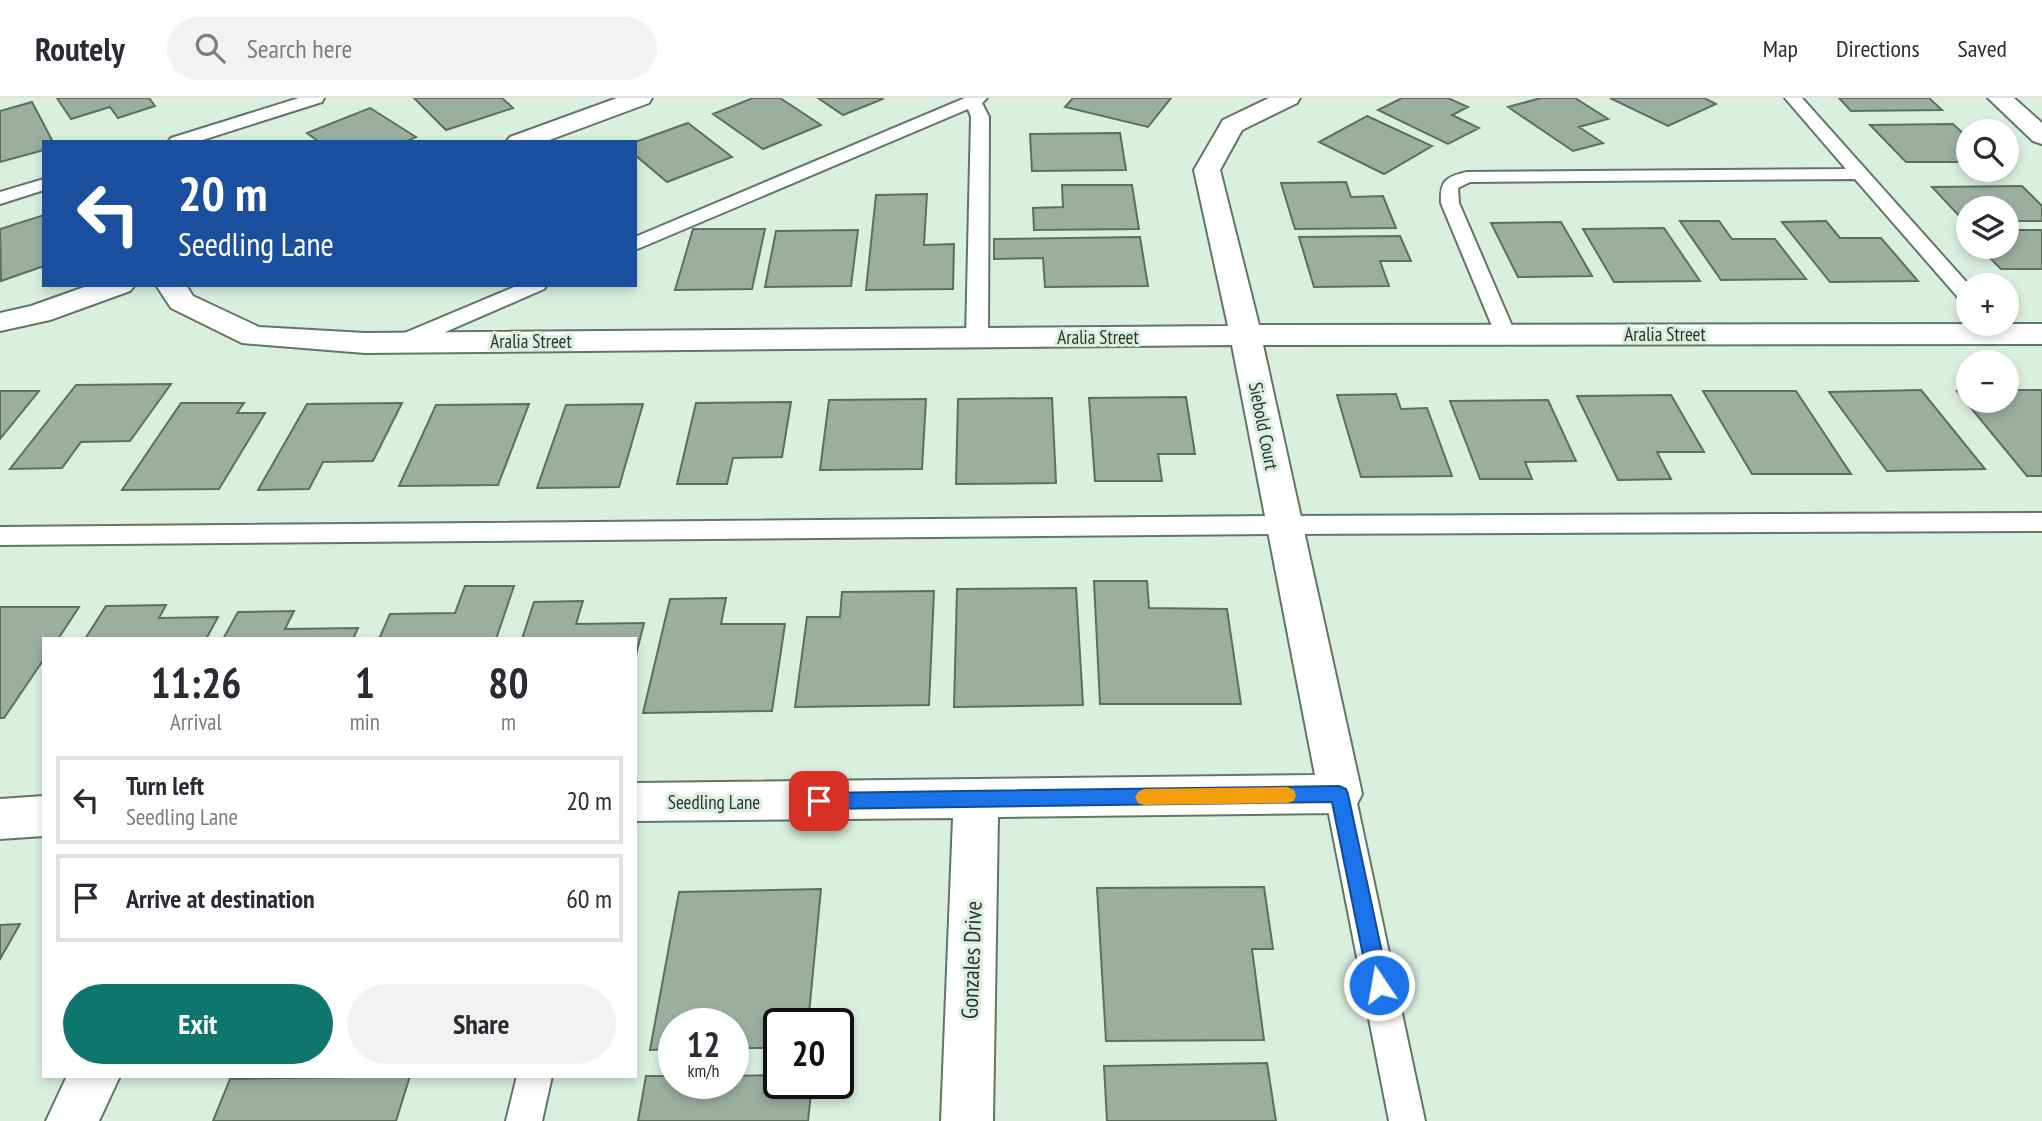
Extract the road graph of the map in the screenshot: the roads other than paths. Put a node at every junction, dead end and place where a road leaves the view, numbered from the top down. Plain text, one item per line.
1 (316, 98) edge
2 (640, 98) edge
3 (1288, 98) edge
4 (1793, 98) edge
5 (2000, 98) edge
6 (976, 99) edge
7 (2042, 136) edge
8 (183, 140) edge
9 (524, 140) edge
10 (1860, 174) junction
11 (42, 185) edge
12 (0, 198) edge
13 (637, 243) edge
14 (1956, 283) edge
15 (114, 287) edge
16 (172, 287) edge
17 (532, 287) edge
18 (0, 322) edge
19 (1956, 329) edge
20 (2019, 332) edge
21 (1504, 333) junction
22 (2042, 334) edge
23 (1246, 336) junction
24 (977, 338) junction
25 (403, 342) junction
26 (2042, 522) edge
27 (1284, 525) junction
28 (0, 536) edge
29 (1339, 794) junction
30 (976, 800) junction
31 (637, 802) edge
32 (42, 816) edge
33 (0, 819) edge
34 (92, 1078) edge
35 (535, 1078) edge
36 (72, 1121) edge
37 (524, 1121) edge
38 (967, 1121) edge
39 (1407, 1121) edge

1 - 8 lane
2 - 9 street
3 - 23 street, Siebold Court
4 - 10 lane
5 - 7 street
6 - 13 lane
6 - 24 lane
10 - 14 lane
10 - 21 lane
11 - 12 lane
15 - 18 street
16 - 25 street, Aralia Street
17 - 25 lane
19 - 21 street, Aralia Street
20 - 22 street, Aralia Street
21 - 23 street, Aralia Street
23 - 24 street, Aralia Street
23 - 27 street, Siebold Court
24 - 25 street, Aralia Street
26 - 27 lane
27 - 28 lane
27 - 29 street, Siebold Court
29 - 30 street, Seedling Lane
29 - 39 lane
30 - 31 street, Seedling Lane
30 - 38 street, Gonzales Drive
32 - 33 street
34 - 36 street
35 - 37 lane

